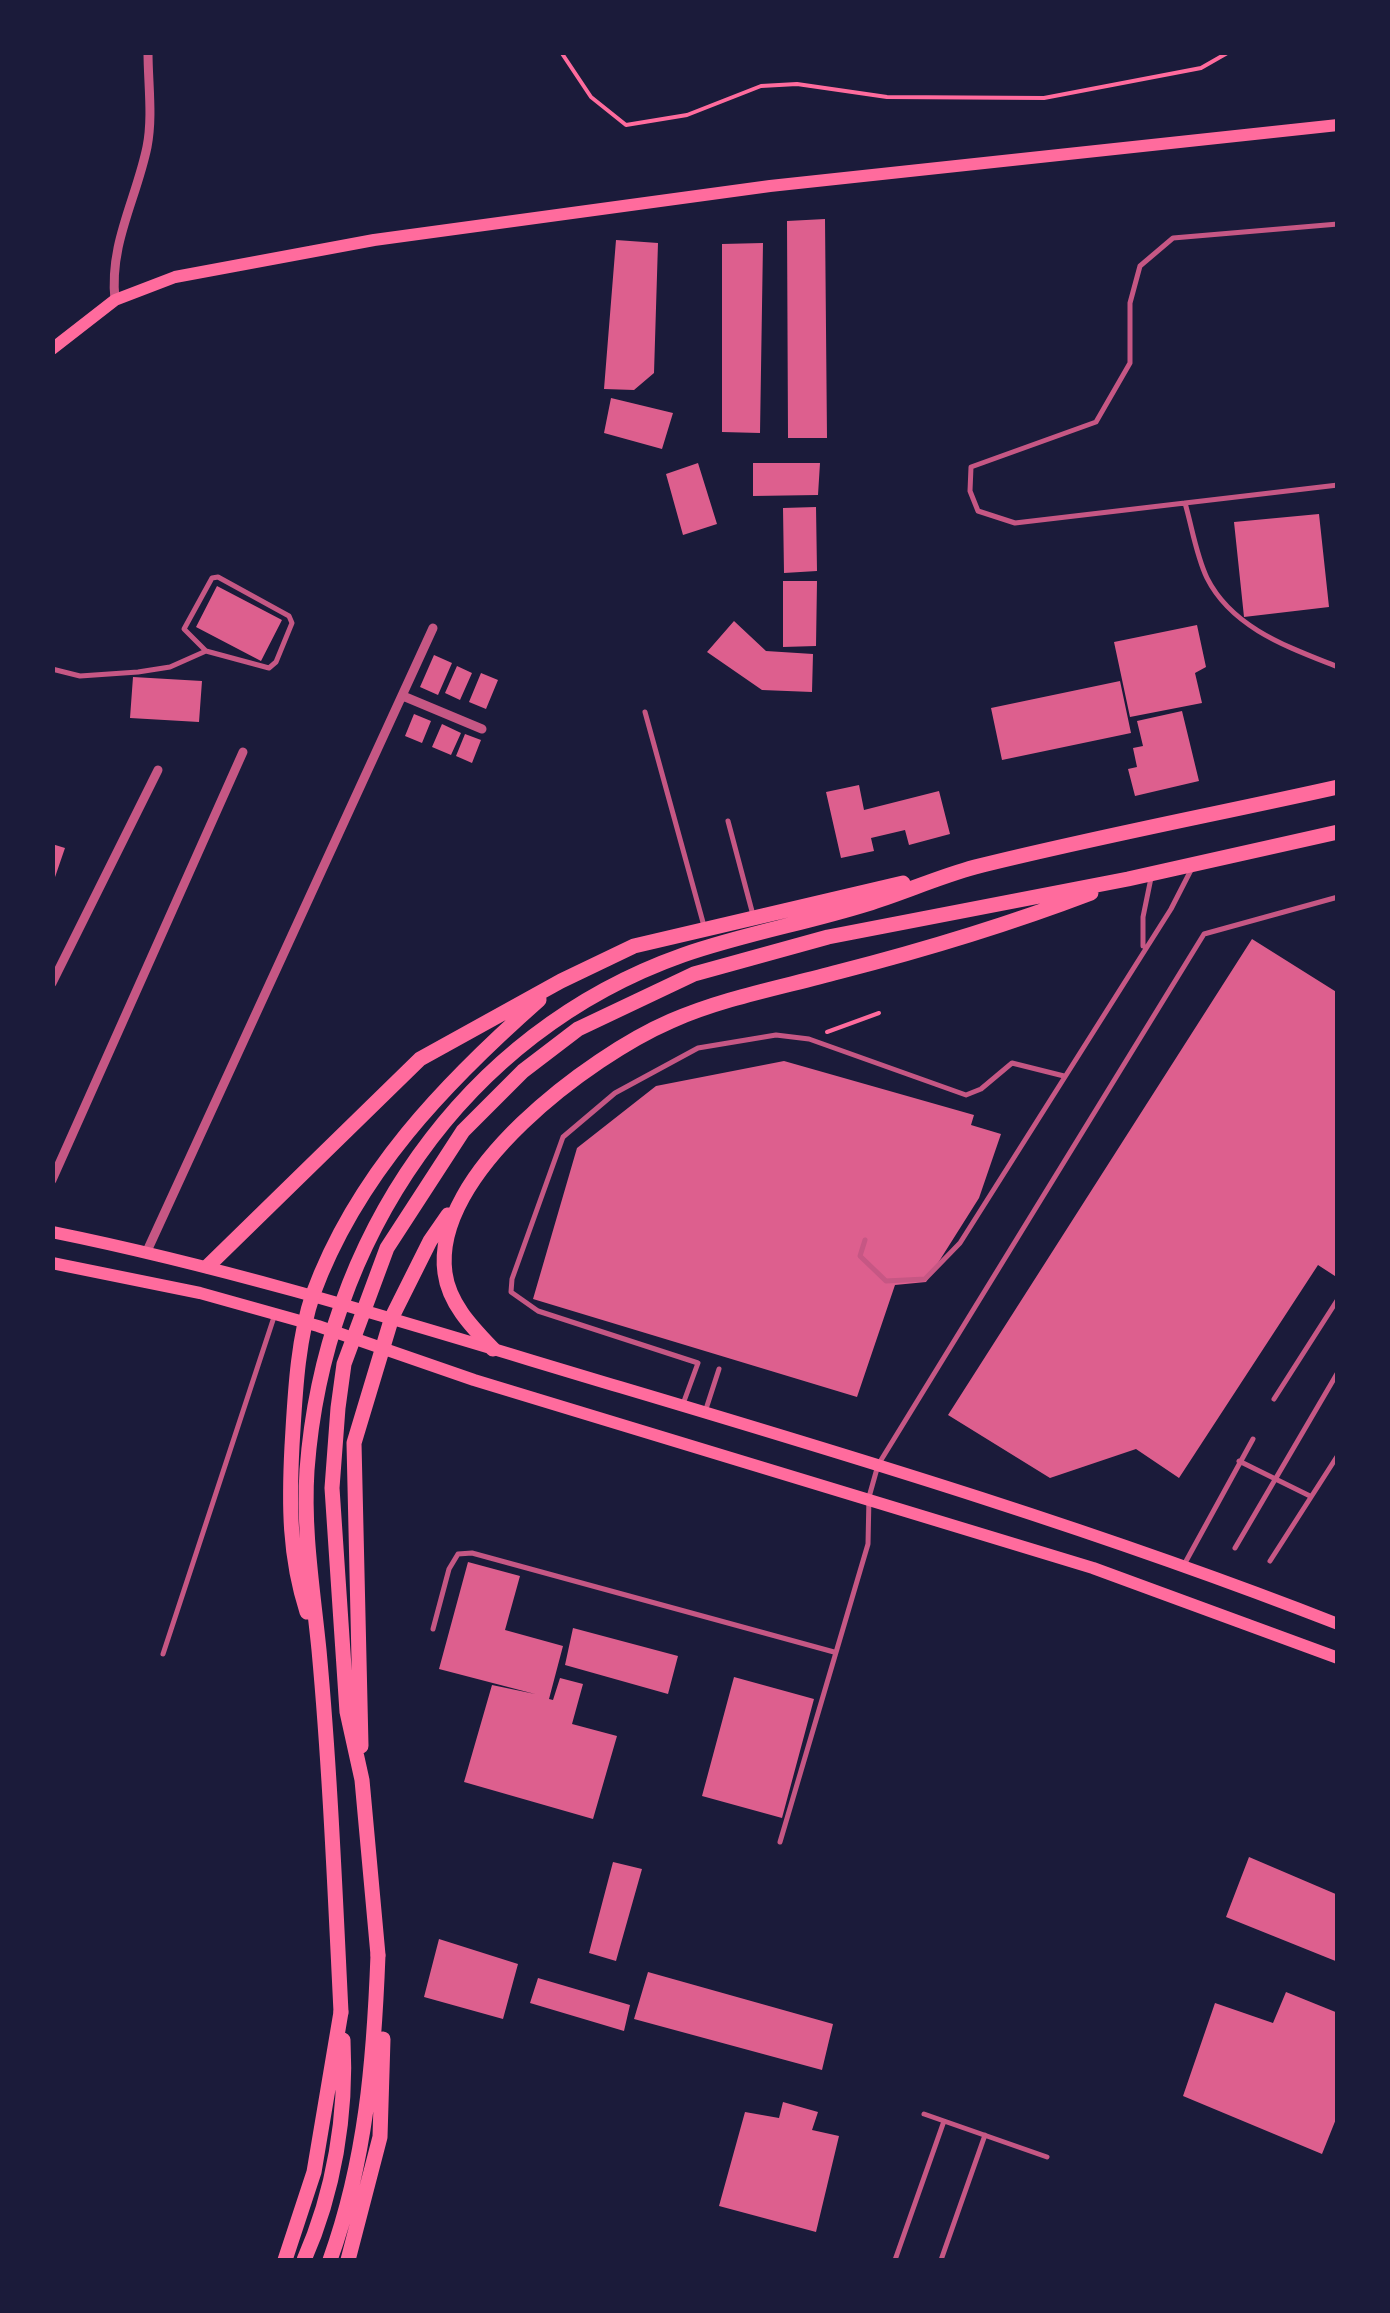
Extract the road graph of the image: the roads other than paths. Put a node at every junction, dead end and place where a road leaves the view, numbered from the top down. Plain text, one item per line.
1 (148, 52) edge
2 (1338, 125) edge
3 (1338, 224) edge
4 (115, 300) junction
5 (52, 350) edge
6 (1338, 485) edge
7 (1185, 503) junction
8 (433, 628) dead end
9 (206, 651) junction
10 (1338, 667) edge
11 (52, 669) edge
12 (404, 696) junction
13 (645, 712) dead end
14 (482, 729) dead end
15 (243, 752) dead end
16 (158, 770) dead end
17 (1338, 787) edge
18 (728, 822) dead end
19 (1338, 832) edge
20 (1194, 864) junction
21 (970, 868) junction
22 (1152, 874) junction
23 (1128, 879) junction
24 (1338, 897) edge
25 (754, 915) junction
26 (704, 928) junction
27 (1143, 949) junction
28 (561, 981) junction
29 (52, 983) edge
30 (1064, 1076) junction
31 (52, 1180) edge
32 (464, 1192) junction
33 (52, 1232) edge
34 (865, 1240) dead end
35 (148, 1251) junction
36 (52, 1264) edge
37 (208, 1266) junction
38 (313, 1295) junction
39 (1338, 1299) edge
40 (275, 1314) junction
41 (392, 1317) junction
42 (306, 1323) junction
43 (381, 1348) junction
44 (493, 1348) junction
45 (718, 1368) dead end
46 (1338, 1372) edge
47 (1274, 1399) dead end
48 (682, 1406) junction
49 (705, 1413) junction
50 (1252, 1440) dead end
51 (1338, 1455) edge
52 (1240, 1461) junction
53 (878, 1466) junction
54 (1275, 1478) junction
55 (1310, 1496) junction
56 (869, 1497) junction
57 (1236, 1548) dead end
58 (1270, 1561) dead end
59 (1183, 1566) junction
60 (1338, 1624) edge
61 (433, 1628) dead end
62 (319, 1648) junction
63 (834, 1652) junction
64 (163, 1654) dead end
65 (1338, 1658) edge
66 (362, 1780) junction
67 (780, 1842) dead end
68 (341, 2012) junction
69 (924, 2114) dead end
70 (944, 2120) junction
71 (984, 2135) junction
72 (1046, 2156) dead end
73 (336, 2259) edge
74 (285, 2260) edge
75 (304, 2260) edge
76 (895, 2260) edge
77 (942, 2260) edge

1 - 4 street
2 - 4 main road
3 - 7 lane
4 - 5 main road
6 - 7 lane
7 - 10 lane
8 - 12 street
9 - 9 lane
9 - 11 lane
12 - 14 street
12 - 35 street
13 - 26 lane
15 - 31 street
16 - 29 street
17 - 21 main road
18 - 25 lane
19 - 20 main road
20 - 22 main road
20 - 27 lane
21 - 25 main road
21 - 62 main road
22 - 23 main road
22 - 27 lane
23 - 32 main road
23 - 66 main road
24 - 53 lane
25 - 26 main road
26 - 28 main road
27 - 30 lane
28 - 37 main road
28 - 38 main road
30 - 34 lane
30 - 48 lane
32 - 41 main road
32 - 44 main road
33 - 35 main road
35 - 37 main road
36 - 40 main road
37 - 38 main road
38 - 41 main road
38 - 42 main road
39 - 47 lane
40 - 42 main road
40 - 64 lane
41 - 43 main road
41 - 44 main road
42 - 43 main road
42 - 62 main road
43 - 56 main road
43 - 66 main road
44 - 48 main road
45 - 49 lane
46 - 54 lane
48 - 49 main road
49 - 53 main road
50 - 52 lane
51 - 55 lane
52 - 54 lane
52 - 59 lane
53 - 56 lane
53 - 59 main road
54 - 55 lane
54 - 57 lane
55 - 58 lane
56 - 63 lane
56 - 65 main road
59 - 60 main road
61 - 63 lane
62 - 68 main road
63 - 67 lane
66 - 73 main road
68 - 74 main road
68 - 75 main road
69 - 70 lane
70 - 71 lane
70 - 76 lane
71 - 72 lane
71 - 77 lane

